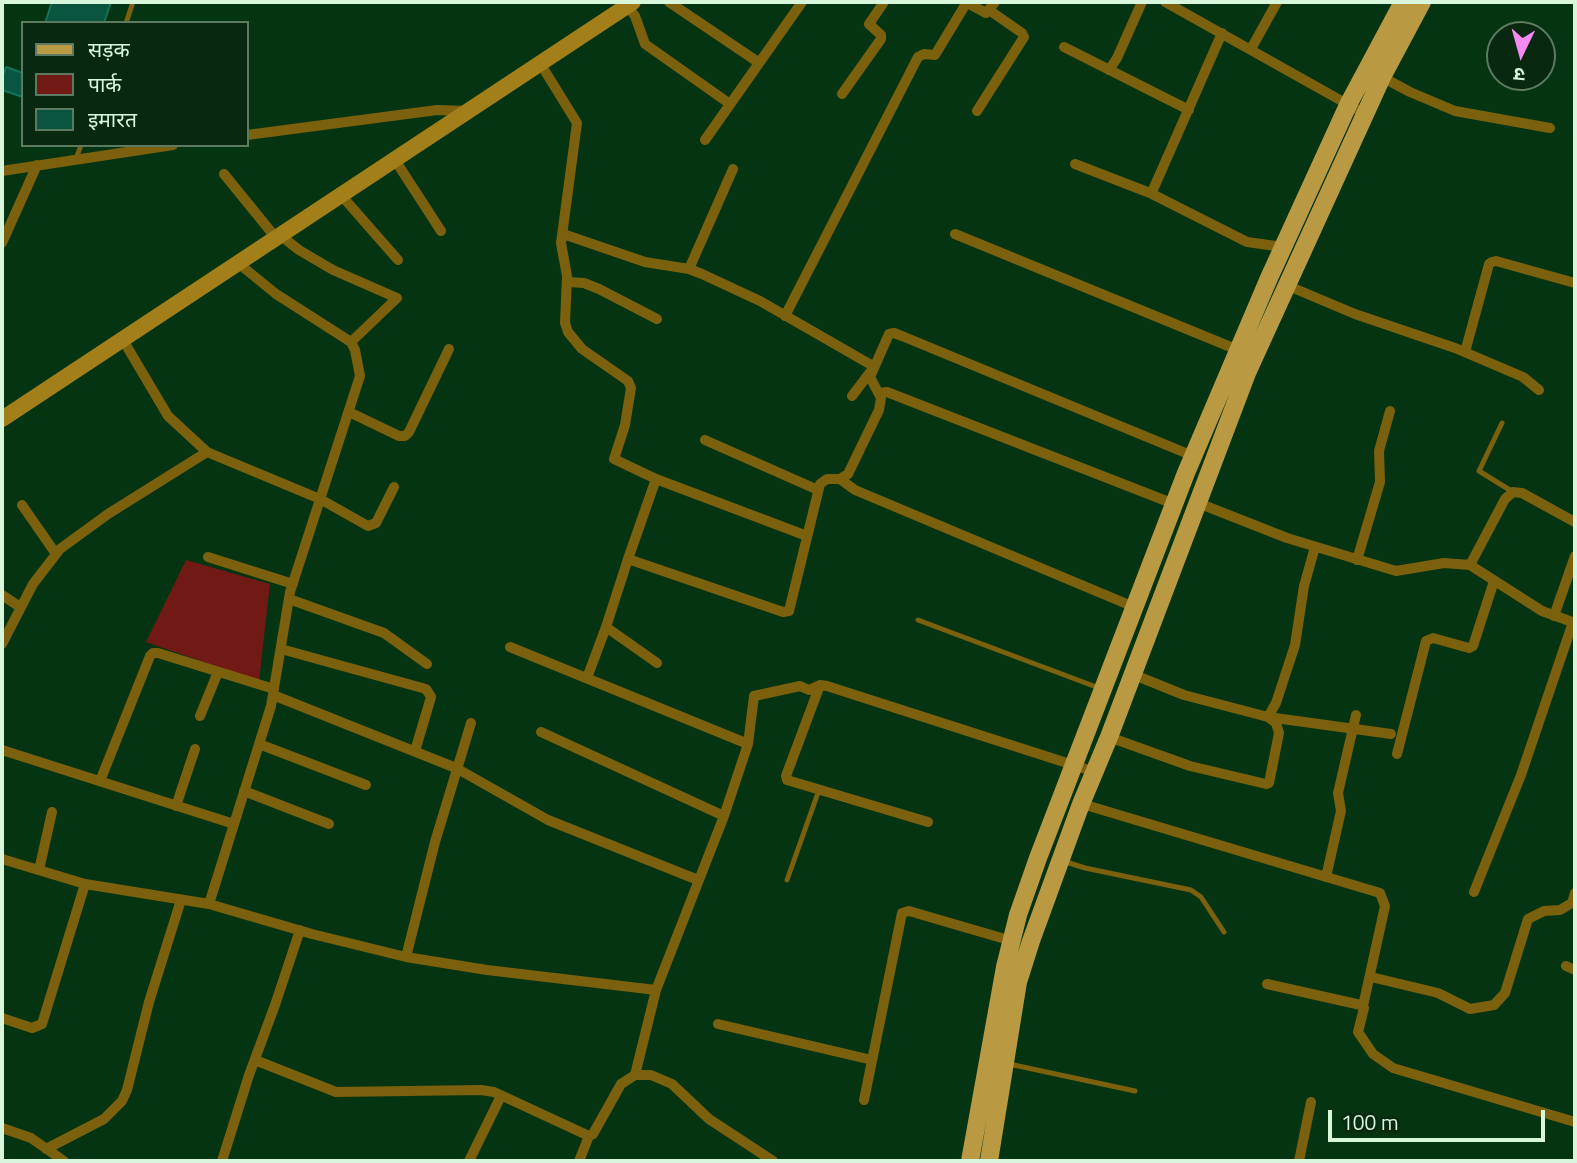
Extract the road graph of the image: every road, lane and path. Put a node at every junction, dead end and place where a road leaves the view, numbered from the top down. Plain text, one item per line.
1 (132, 2) edge
2 (669, 2) edge
3 (802, 2) edge
4 (884, 2) edge
5 (966, 2) edge
6 (1142, 2) edge
7 (1165, 2) edge
8 (1277, 2) edge
9 (1403, 2) edge
10 (1422, 2) edge
11 (630, 4) edge
12 (992, 6) edge
13 (127, 21) edge
14 (1222, 33) junction
15 (1064, 47) dead end
16 (1251, 50) junction
17 (758, 62) junction
18 (540, 63) junction
19 (1109, 70) junction
20 (1382, 77) junction
21 (842, 94) dead end
22 (1349, 103) junction
23 (730, 104) junction
24 (1189, 110) junction
25 (468, 111) junction
26 (977, 111) dead end
27 (1365, 114) junction
28 (1550, 128) dead end
29 (248, 135) edge
30 (705, 140) dead end
31 (79, 147) edge
32 (159, 147) edge
33 (76, 159) junction
34 (395, 159) junction
35 (1075, 164) dead end
36 (37, 165) junction
37 (733, 169) dead end
38 (2, 171) edge
39 (224, 174) dead end
40 (1150, 193) junction
41 (341, 195) junction
42 (441, 231) dead end
43 (563, 234) junction
44 (955, 234) dead end
45 (278, 237) junction
46 (2, 243) edge
47 (1283, 247) junction
48 (398, 260) dead end
49 (238, 263) junction
50 (689, 269) junction
51 (568, 282) junction
52 (1575, 284) edge
53 (1286, 285) junction
54 (785, 316) junction
55 (657, 319) dead end
56 (123, 340) junction
57 (351, 342) junction
58 (449, 349) dead end
59 (1238, 350) junction
60 (1465, 352) junction
61 (872, 369) junction
62 (1539, 390) dead end
63 (879, 393) junction
64 (852, 396) dead end
65 (1390, 411) dead end
66 (349, 412) junction
67 (2, 419) edge
68 (1502, 423) dead end
69 (705, 440) dead end
70 (207, 452) junction
71 (1193, 456) junction
72 (656, 479) junction
73 (840, 479) junction
74 (394, 487) dead end
75 (818, 490) junction
76 (1513, 492) junction
77 (320, 499) junction
78 (1198, 503) junction
79 (1174, 504) junction
80 (22, 505) dead end
81 (1575, 522) edge
82 (807, 537) junction
83 (1315, 547) junction
84 (56, 554) junction
85 (1575, 556) edge
86 (208, 557) dead end
87 (628, 559) junction
88 (1357, 560) junction
89 (1470, 565) junction
90 (1573, 571) edge
91 (1494, 581) junction
92 (293, 584) junction
93 (2, 595) edge
94 (289, 599) junction
95 (20, 607) junction
96 (1134, 607) junction
97 (1555, 616) junction
98 (918, 620) dead end
99 (1574, 622) edge
100 (606, 627) junction
101 (2, 644) edge
102 (510, 647) dead end
103 (281, 649) junction
104 (657, 663) dead end
105 (427, 664) dead end
106 (218, 672) junction
107 (1132, 674) junction
108 (587, 678) junction
109 (820, 685) junction
110 (1102, 689) junction
111 (273, 692) junction
112 (1356, 715) dead end
113 (200, 716) dead end
114 (1268, 717) junction
115 (471, 723) dead end
116 (1353, 730) junction
117 (541, 732) dead end
118 (1391, 734) dead end
119 (1109, 737) junction
120 (259, 744) junction
121 (748, 744) junction
122 (2, 750) edge
123 (195, 750) dead end
124 (415, 751) junction
125 (1397, 754) dead end
126 (1075, 764) junction
127 (456, 768) junction
128 (1095, 772) junction
129 (100, 781) junction
130 (366, 785) dead end
131 (819, 790) junction
132 (244, 791) junction
133 (1062, 799) junction
134 (1082, 804) junction
135 (176, 806) junction
136 (52, 812) dead end
137 (723, 816) junction
138 (928, 822) dead end
139 (234, 824) junction
140 (329, 824) dead end
141 (2, 859) edge
142 (1062, 860) junction
143 (39, 870) junction
144 (1326, 877) junction
145 (698, 880) junction
146 (787, 880) dead end
147 (85, 884) junction
148 (1474, 892) dead end
149 (1575, 893) edge
150 (181, 900) junction
151 (209, 904) junction
152 (300, 930) junction
153 (1224, 932) dead end
154 (1012, 941) junction
155 (406, 957) junction
156 (1371, 977) junction
157 (1267, 984) dead end
158 (656, 990) junction
159 (1363, 1006) junction
160 (2, 1018) edge
161 (718, 1024) dead end
162 (255, 1060) junction
163 (872, 1060) junction
164 (1006, 1063) junction
165 (635, 1075) junction
166 (1135, 1091) dead end
167 (501, 1096) junction
168 (864, 1100) dead end
169 (1311, 1102) dead end
170 (1575, 1122) edge
171 (2, 1128) edge
172 (589, 1136) junction
173 (46, 1149) junction
174 (995, 1160) edge
175 (64, 1161) edge
176 (222, 1161) edge
177 (469, 1161) edge
178 (579, 1161) edge
179 (773, 1161) edge
180 (970, 1161) edge
181 (1299, 1161) edge

1 - 13 lane
2 - 17 street
3 - 17 street
4 - 21 street
5 - 12 street
5 - 54 street
6 - 19 street
7 - 14 street
8 - 16 street
9 - 22 main road
10 - 20 main road
11 - 18 main road
11 - 23 street
12 - 26 street
14 - 16 street
14 - 24 street
15 - 19 street
16 - 22 street
17 - 23 street
18 - 25 main road
18 - 43 street
19 - 24 street
20 - 27 main road
20 - 28 street
22 - 27 street
22 - 47 main road
23 - 30 street
24 - 40 street
25 - 29 street
25 - 34 main road
27 - 53 main road
31 - 33 lane
32 - 33 street
33 - 36 street
34 - 41 main road
34 - 42 street
35 - 40 street
36 - 38 street
36 - 46 street
37 - 50 street
39 - 45 street
40 - 47 street
41 - 45 main road
41 - 48 street
43 - 50 street
43 - 51 street
44 - 59 street
45 - 49 main road
45 - 57 street
47 - 59 main road
49 - 56 main road
49 - 57 street
50 - 54 street
51 - 55 street
51 - 72 street
52 - 60 street
53 - 60 street
53 - 78 main road
54 - 61 street
56 - 67 main road
56 - 70 street
57 - 66 street
58 - 66 street
59 - 71 main road
60 - 62 street
61 - 63 street
61 - 64 street
61 - 71 street
63 - 73 street
63 - 79 street
65 - 88 street
66 - 77 street
68 - 76 lane
69 - 75 street
70 - 77 street
70 - 84 street
71 - 79 main road
72 - 82 street
72 - 87 street
73 - 75 street
73 - 96 street
74 - 77 street
75 - 82 street
76 - 81 street
76 - 89 street
77 - 92 street
78 - 83 street
78 - 107 main road
79 - 96 main road
80 - 84 street
82 - 87 street
83 - 88 street
83 - 114 street
84 - 95 street
85 - 90 street
86 - 92 street
87 - 100 street
88 - 89 street
89 - 91 street
90 - 97 street
91 - 97 street
91 - 125 street
92 - 94 street
93 - 95 street
94 - 103 street
94 - 105 street
95 - 101 street
96 - 110 main road
97 - 99 street
98 - 110 lane
99 - 148 street
100 - 104 street
100 - 108 street
102 - 108 street
103 - 111 street
103 - 124 street
106 - 111 street
106 - 113 street
106 - 129 street
107 - 114 street
107 - 119 main road
108 - 121 street
109 - 121 street
109 - 126 street
109 - 131 street
110 - 126 main road
111 - 120 street
111 - 124 street
112 - 116 street
114 - 116 street
114 - 119 street
115 - 127 street
116 - 118 street
116 - 144 street
117 - 137 street
119 - 128 main road
120 - 130 street
120 - 132 street
121 - 137 street
122 - 129 street
123 - 135 street
124 - 127 street
126 - 128 street
126 - 133 main road
127 - 145 street
127 - 155 street
128 - 134 main road
129 - 135 street
131 - 138 street
131 - 146 lane
132 - 139 street
132 - 140 street
133 - 134 street
133 - 154 main road
134 - 142 main road
134 - 144 street
135 - 139 street
136 - 143 street
137 - 145 street
139 - 151 street
141 - 143 street
142 - 153 lane
142 - 164 main road
143 - 147 street
144 - 156 street
145 - 158 street
147 - 150 street
147 - 160 street
149 - 156 street
150 - 151 street
150 - 173 street
151 - 152 street
152 - 155 street
152 - 162 street
154 - 163 street
154 - 180 main road
155 - 158 street
156 - 159 street
157 - 159 street
158 - 165 street
159 - 170 street
161 - 163 street
162 - 167 street
162 - 176 street
163 - 168 street
164 - 166 lane
164 - 174 main road
165 - 172 street
165 - 179 street
167 - 172 street
167 - 177 street
169 - 181 street
171 - 173 street
172 - 178 street
173 - 175 street

